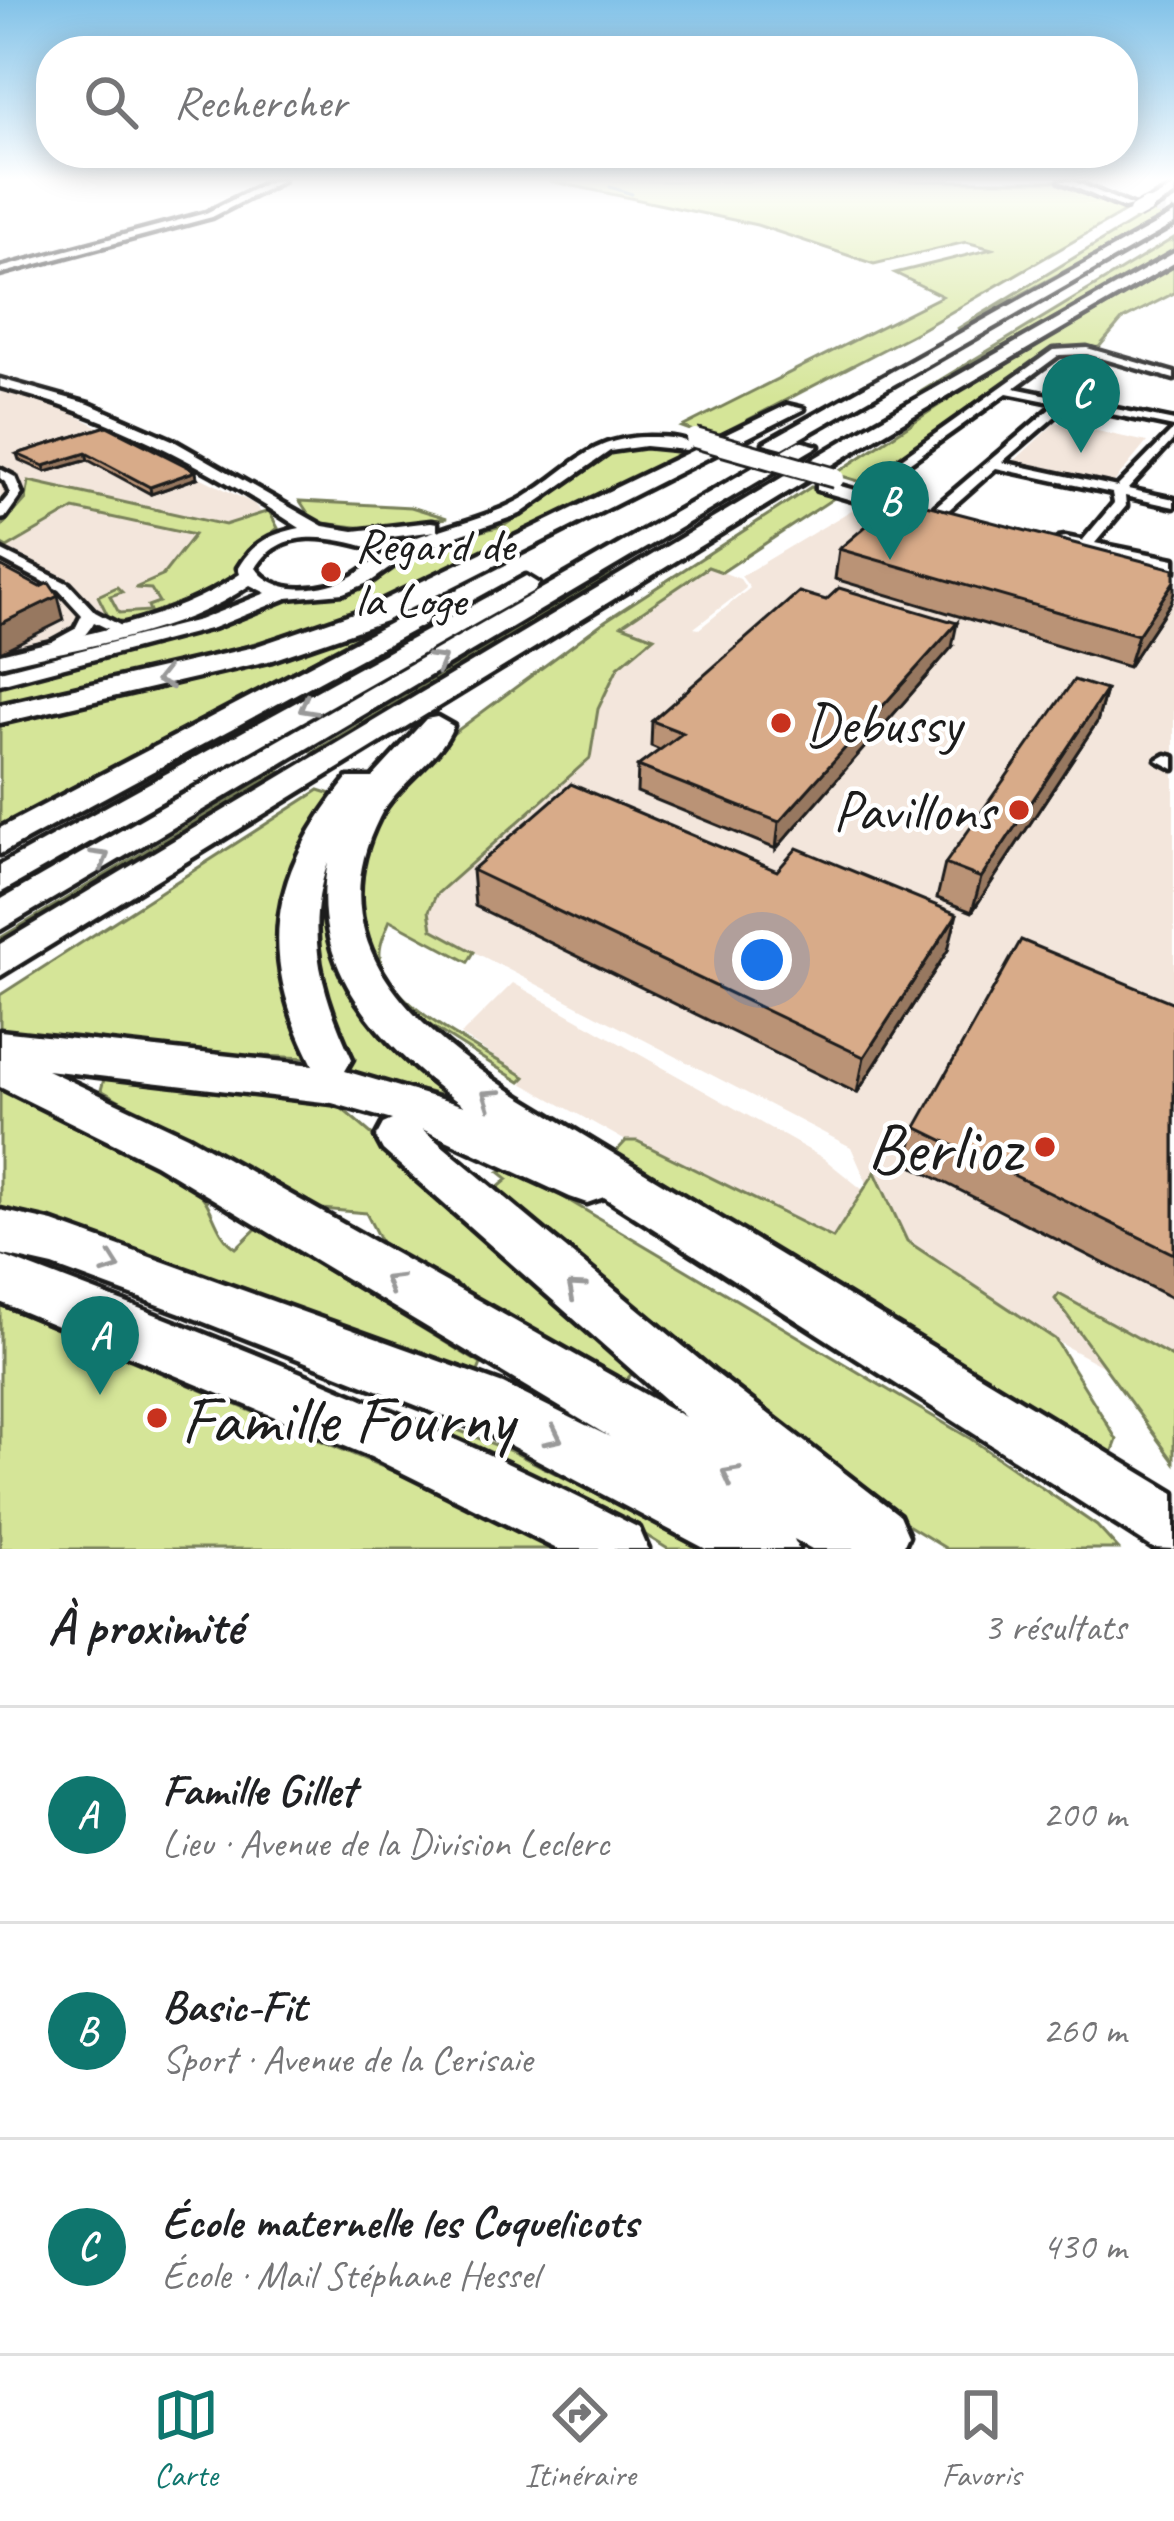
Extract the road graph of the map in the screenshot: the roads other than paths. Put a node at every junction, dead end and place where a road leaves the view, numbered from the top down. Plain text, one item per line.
1 (66, 253) edge
2 (1112, 253) edge
3 (1136, 253) edge
4 (1174, 257) edge
5 (1052, 264) dead end
6 (0, 271) edge
7 (1174, 376) edge
8 (0, 383) edge
9 (1004, 389) junction
10 (1065, 402) junction
11 (1174, 428) edge
12 (691, 442) junction
13 (993, 464) junction
14 (0, 473) edge
15 (661, 479) junction
16 (829, 482) junction
17 (872, 484) junction
18 (1118, 493) junction
19 (259, 494) junction
20 (1174, 503) edge
21 (0, 515) edge
22 (954, 517) junction
23 (320, 532) junction
24 (357, 536) junction
25 (283, 538) junction
26 (1084, 546) junction
27 (0, 554) edge
28 (379, 562) junction
29 (1174, 565) edge
30 (250, 576) junction
31 (1174, 579) edge
32 (624, 586) junction
33 (286, 592) junction
34 (90, 615) junction
35 (119, 629) junction
36 (58, 644) junction
37 (0, 660) edge
38 (0, 678) edge
39 (0, 714) edge
40 (437, 726) junction
41 (0, 843) edge
42 (0, 881) edge
43 (0, 917) edge
44 (0, 962) edge
45 (0, 1048) edge
46 (331, 1059) dead end
47 (0, 1067) edge
48 (399, 1137) dead end
49 (0, 1232) edge
50 (728, 1253) junction
51 (0, 1278) edge
52 (1174, 1527) edge
53 (618, 1549) edge
54 (768, 1549) edge
55 (872, 1549) edge
56 (894, 1549) edge

1 - 6 street
2 -> 42 highway
43 -> 3 highway
4 - 32 highway
5 - 15 highway
7 - 9 street
8 - 19 street
9 - 10 street
9 - 17 street
10 - 11 street
10 - 13 street
11 - 18 street
12 - 16 street
12 - 24 street
12 - 28 street
13 - 18 street
13 - 22 street
14 - 21 street
15 -> 39 highway
15 - 41 highway
16 - 17 street
16 - 22 street
17 - 22 street
18 - 20 street
18 - 26 street
19 - 23 street
19 - 25 street
23 - 24 street
23 - 25 street
24 - 28 street
25 - 30 street
26 - 29 street
26 - 31 street
27 - 34 street
28 - 33 street
30 - 33 street
30 - 35 street
32 - 40 highway
32 - 44 highway
33 - 38 street
34 - 35 street
34 - 36 street
35 - 36 street
36 - 37 street
40 - 46 highway
50 -> 40 highway
45 - 50 highway
55 -> 47 highway
56 -> 48 highway
49 -> 54 highway
50 - 52 highway
51 - 53 highway

